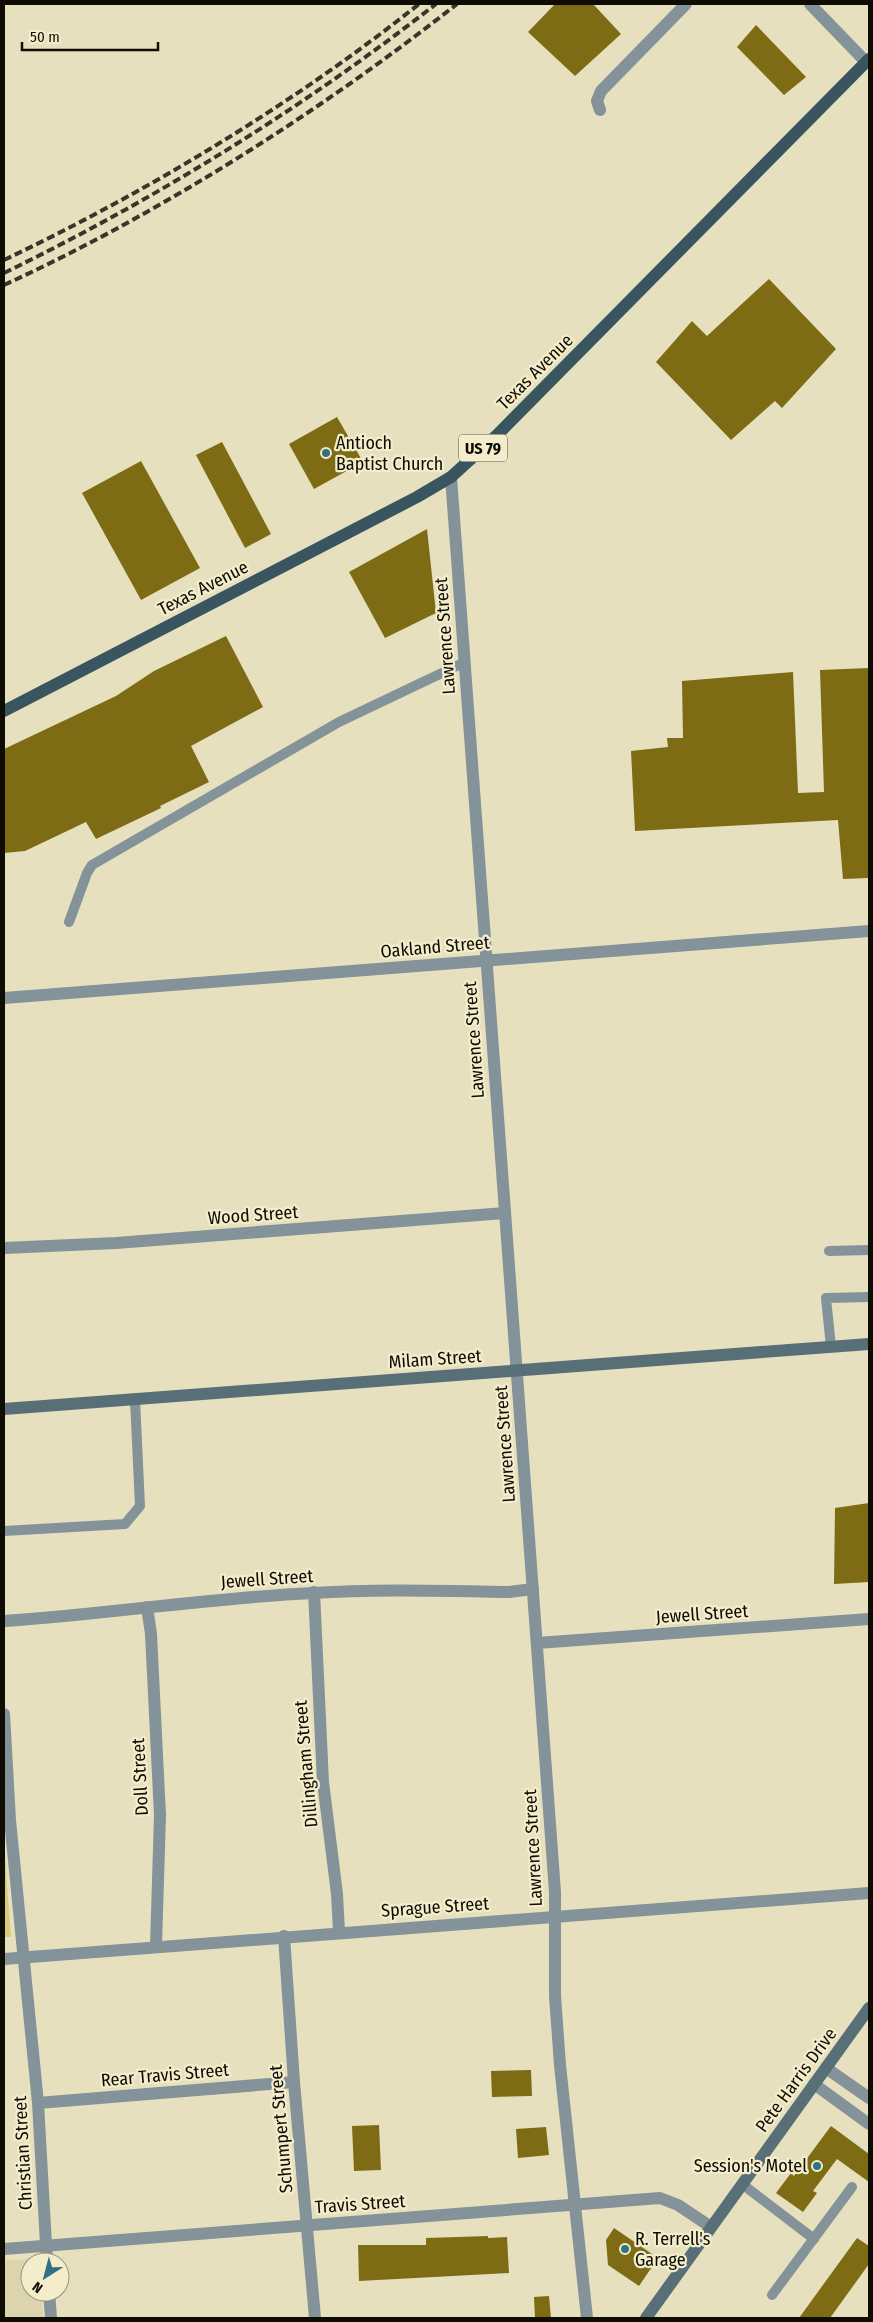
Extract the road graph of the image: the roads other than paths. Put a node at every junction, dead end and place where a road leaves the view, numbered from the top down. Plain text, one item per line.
1 (686, 4) edge
2 (810, 4) edge
3 (868, 60) edge
4 (600, 110) dead end
5 (452, 477) junction
6 (464, 662) junction
7 (4, 711) edge
8 (69, 922) dead end
9 (869, 931) edge
10 (486, 960) junction
11 (4, 998) edge
12 (505, 1213) junction
13 (4, 1248) edge
14 (869, 1250) edge
15 (828, 1251) dead end
16 (869, 1297) edge
17 (869, 1344) edge
18 (831, 1347) junction
19 (517, 1370) junction
20 (135, 1400) junction
21 (4, 1409) edge
22 (4, 1531) edge
23 (533, 1589) junction
24 (314, 1592) junction
25 (147, 1607) junction
26 (869, 1619) edge
27 (4, 1621) edge
28 (537, 1643) junction
29 (4, 1714) edge
30 (869, 1893) edge
31 (555, 1916) junction
32 (339, 1932) junction
33 (284, 1936) junction
34 (156, 1946) junction
35 (24, 1957) junction
36 (4, 1959) edge
37 (869, 2008) edge
38 (826, 2068) junction
39 (294, 2082) junction
40 (814, 2084) junction
41 (869, 2098) edge
42 (38, 2103) junction
43 (869, 2124) edge
44 (742, 2184) junction
45 (852, 2187) dead end
46 (575, 2205) junction
47 (306, 2226) junction
48 (711, 2228) junction
49 (814, 2239) junction
50 (46, 2246) junction
51 (4, 2249) edge
52 (46, 2252) edge
53 (772, 2295) dead end
54 (50, 2302) edge
55 (51, 2318) edge
56 (315, 2318) edge
57 (587, 2318) edge
58 (646, 2318) edge

1 - 4 street
2 - 3 street
3 - 5 main road, Texas Avenue / US 79
5 - 6 street, Lawrence Street
5 - 7 main road, Texas Avenue / US 79
6 - 8 lane
6 - 10 street, Lawrence Street
9 - 10 street, Oakland Street
10 - 11 street, Oakland Street
10 - 12 street, Lawrence Street
12 - 13 street, Wood Street
12 - 19 street, Lawrence Street
14 - 15 lane
16 - 18 lane
17 - 18 street, Milam Street
18 - 19 street, Milam Street
19 - 20 street, Milam Street
19 - 23 street, Lawrence Street
20 - 21 street, Milam Street
20 - 22 lane
23 - 24 street, Jewell Street
23 - 28 street, Lawrence Street
24 - 25 street, Jewell Street
24 - 32 street, Dillingham Street
25 - 27 street, Jewell Street
25 - 34 street, Doll Street
26 - 28 street, Jewell Street
28 - 31 street, Lawrence Street
29 - 35 street, Christian Street
30 - 31 street, Sprague Street
31 - 32 street, Sprague Street
31 - 46 street, Lawrence Street
32 - 33 street, Sprague Street
33 - 34 street, Sprague Street
33 - 39 street, Schumpert Street
34 - 35 street, Sprague Street
35 - 36 street, Sprague Street
35 - 42 street, Christian Street
37 - 38 street, Pete Harris Drive
38 - 40 street, Pete Harris Drive
38 - 41 street
39 - 42 street, Rear Travis Street
39 - 47 street, Schumpert Street
40 - 43 street
40 - 44 street, Pete Harris Drive
42 - 50 street, Christian Street
44 - 48 street, Pete Harris Drive
44 - 49 lane
45 - 49 lane
46 - 47 street, Travis Street
46 - 48 street, Travis Street
46 - 57 street, Lawrence Street
47 - 50 street, Travis Street
47 - 56 street, Schumpert Street
48 - 58 street, Pete Harris Drive
49 - 53 lane
50 - 51 street, Travis Street
50 - 52 street, Christian Street
54 - 55 street

